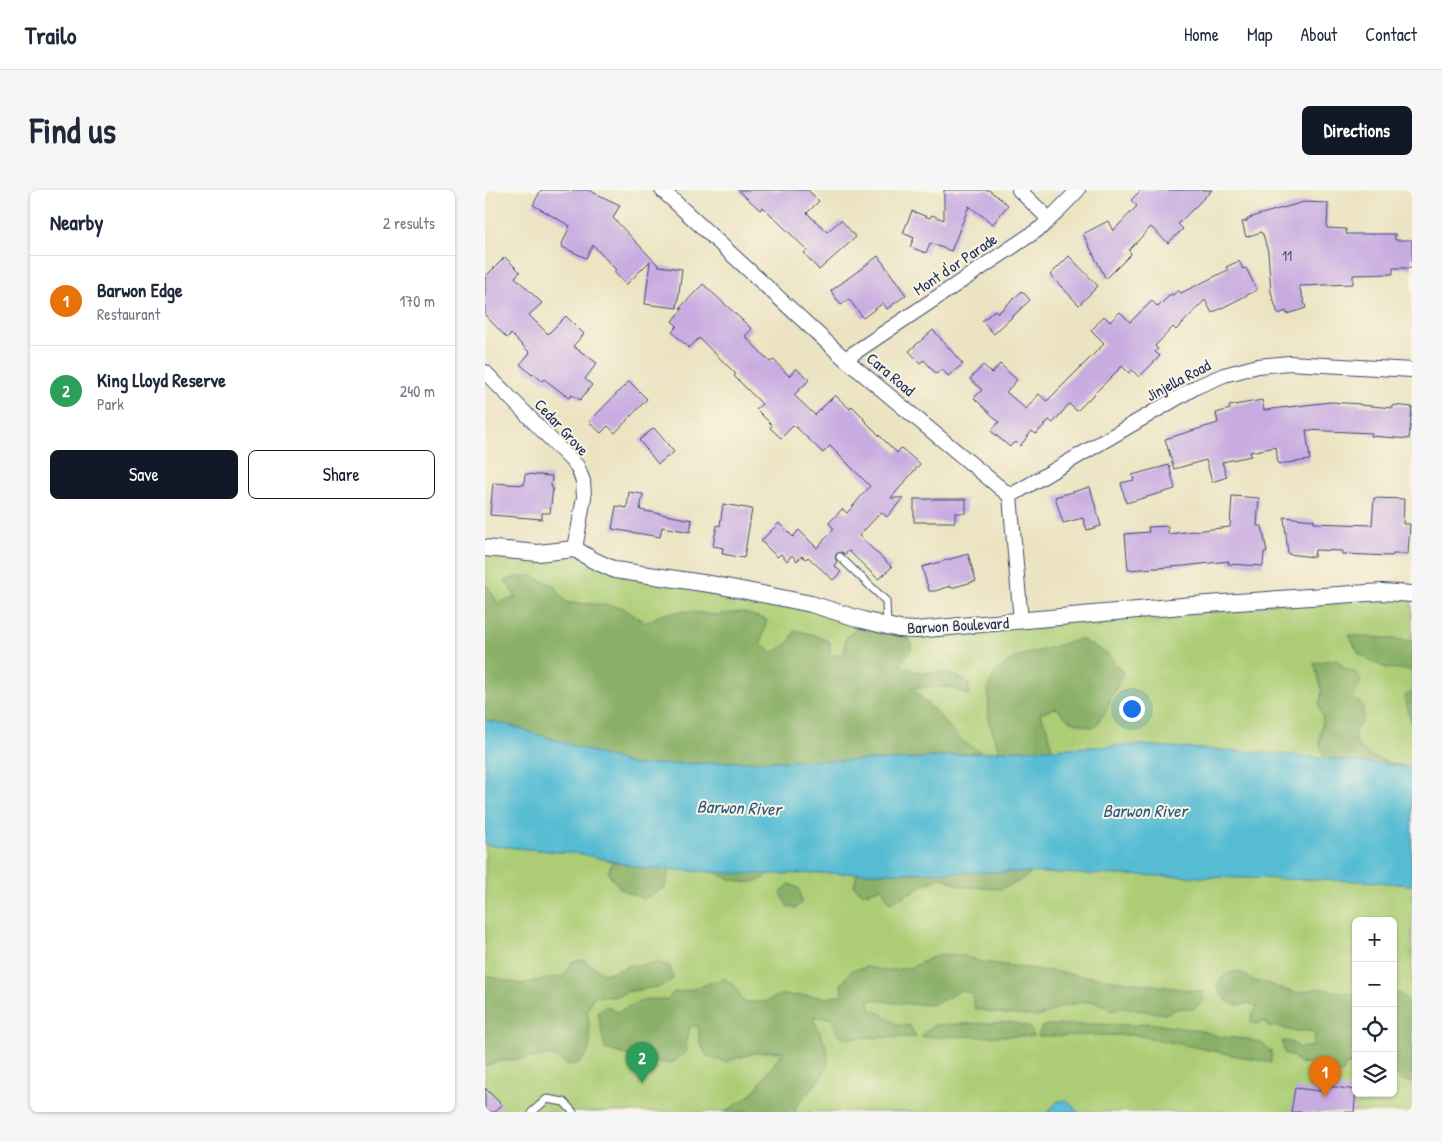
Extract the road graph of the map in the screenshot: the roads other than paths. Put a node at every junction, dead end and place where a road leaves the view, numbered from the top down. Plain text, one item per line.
1 (662, 190) edge
2 (1019, 190) edge
3 (1078, 190) edge
4 (1049, 219) junction
5 (845, 359) junction
6 (1412, 370) edge
7 (485, 372) edge
8 (1010, 496) junction
9 (485, 548) edge
10 (575, 548) junction
11 (840, 557) dead end
12 (1412, 594) edge
13 (1021, 621) junction
14 (887, 626) junction
15 (532, 1112) edge
16 (573, 1112) edge

1 - 5 street, Cara Road
2 - 4 street
3 - 4 street, Mont d'or Parade
4 - 5 street, Mont d'or Parade
5 - 8 street, Cara Road
6 - 8 street, Jinjella Road
7 - 10 street, Cedar Grove
8 - 13 street
9 - 10 street
10 - 14 street, Barwon Boulevard
11 - 14 lane
12 - 13 street, Barwon Boulevard
13 - 14 street, Barwon Boulevard
15 - 16 lane

